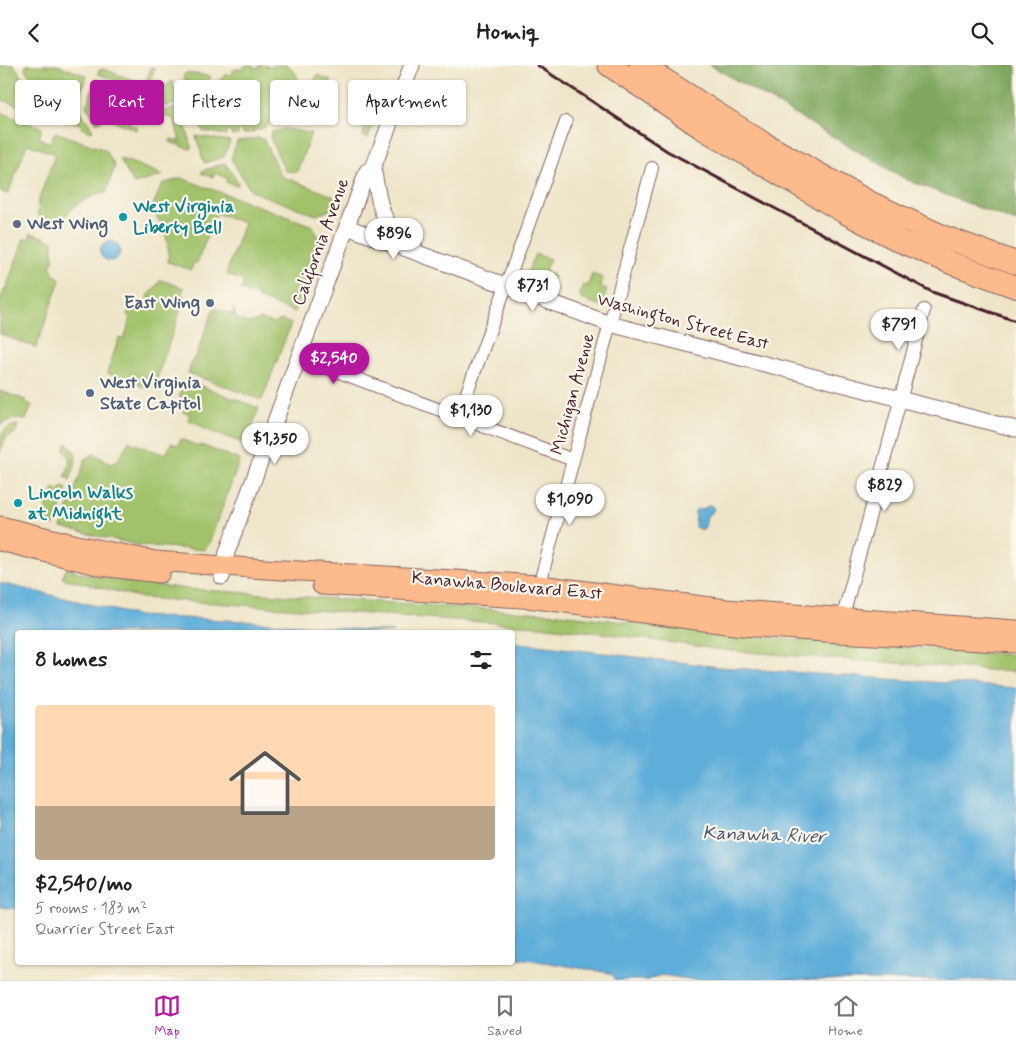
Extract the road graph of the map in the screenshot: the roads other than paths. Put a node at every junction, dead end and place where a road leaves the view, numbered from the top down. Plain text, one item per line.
1 (412, 65) edge
2 (609, 65) edge
3 (640, 65) edge
4 (566, 122) dead end
5 (373, 168) junction
6 (652, 168) dead end
7 (347, 227) junction
8 (428, 257) junction
9 (1016, 263) edge
10 (506, 286) junction
11 (1016, 287) edge
12 (924, 310) dead end
13 (610, 324) junction
14 (299, 357) junction
15 (900, 400) junction
16 (458, 417) junction
17 (1016, 429) edge
18 (573, 460) junction
19 (0, 526) edge
20 (0, 541) edge
21 (223, 572) junction
22 (538, 592) junction
23 (840, 626) junction
24 (1016, 630) edge
25 (1016, 643) edge

1 - 5 street, California Avenue
2 - 11 highway
3 - 9 highway
4 - 10 street
5 - 7 street, California Avenue
5 - 8 street
6 - 13 street, Michigan Avenue
7 - 8 street, Washington Street East
7 - 14 street, California Avenue
8 - 10 street, Washington Street East
10 - 13 street, Washington Street East
10 - 16 street
12 - 15 street
13 - 15 street, Washington Street East
13 - 18 street, Michigan Avenue
14 - 16 street
14 - 21 street, California Avenue
15 - 17 street, Washington Street East
15 - 23 street
16 - 18 street
18 - 22 street, Michigan Avenue
19 - 21 main road, Kanawha Boulevard East
20 - 21 main road, Kanawha Boulevard East
21 - 22 main road, Kanawha Boulevard East
22 - 23 main road, Kanawha Boulevard East
23 - 24 main road, Kanawha Boulevard East
23 - 25 main road, Kanawha Boulevard East

